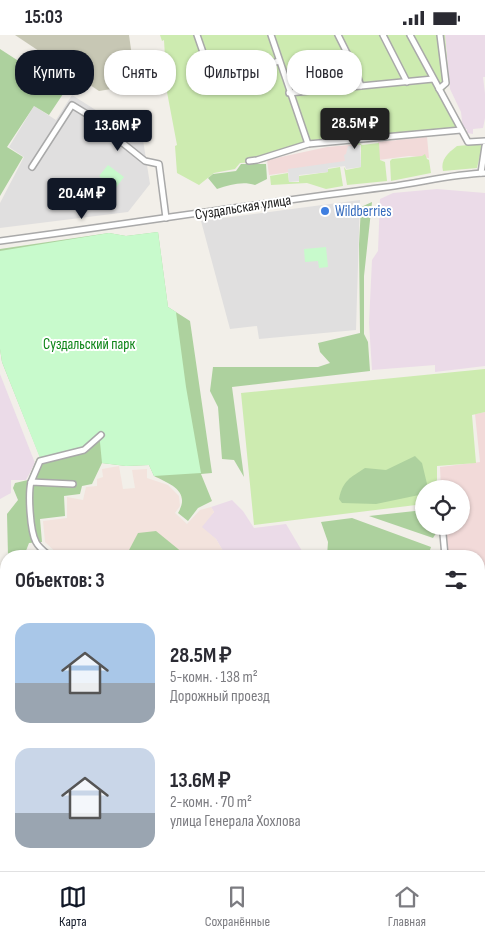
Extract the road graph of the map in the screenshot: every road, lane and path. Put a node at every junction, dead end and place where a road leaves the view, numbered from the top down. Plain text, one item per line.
1 (197, 35) edge
2 (271, 35) edge
3 (338, 35) edge
4 (383, 35) edge
5 (410, 35) edge
6 (440, 35) edge
7 (202, 50) edge
8 (346, 50) edge
9 (279, 61) joint
10 (433, 79) junction
11 (407, 81) junction
12 (362, 86) edge
13 (287, 87) edge
14 (439, 89) junction
15 (290, 95) edge
16 (462, 130) junction
17 (485, 141) edge
18 (308, 144) junction
19 (485, 146) edge
20 (249, 161) dead end
21 (32, 167) dead end
22 (483, 173) edge
23 (166, 218) junction
24 (0, 241) edge
25 (101, 435) dead end
26 (31, 482) junction
27 (73, 484) dead end
28 (443, 535) edge
29 (44, 550) edge
30 (444, 550) edge

1 - 7 street
2 - 9 street
3 - 8 street
4 - 11 street
5 - 10 street
6 - 14 street
9 - 13 street
10 - 11 street
10 - 14 street
11 - 12 street
14 - 16 street
15 - 18 street
16 - 17 street
16 - 18 street
18 - 20 street
19 - 22 street
21 - 23 street
22 - 23 street, Суздальская улица
23 - 24 street, Суздальская улица
25 - 26 street
26 - 27 street
26 - 29 street
28 - 30 street

